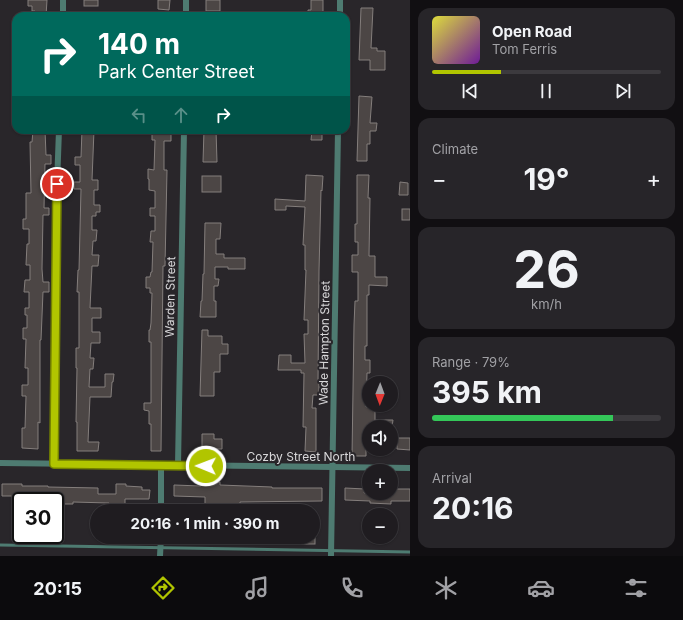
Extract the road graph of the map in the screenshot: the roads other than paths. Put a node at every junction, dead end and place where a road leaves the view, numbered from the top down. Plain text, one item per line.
1 (63, 0) edge
2 (186, 0) edge
3 (340, 0) edge
4 (63, 12) edge
5 (186, 12) edge
6 (340, 12) edge
7 (59, 134) edge
8 (184, 134) edge
9 (338, 134) edge
10 (0, 463) edge
11 (54, 464) junction
12 (161, 465) junction
13 (178, 465) junction
14 (333, 466) junction
15 (410, 468) edge
16 (161, 504) edge
17 (160, 544) edge
18 (0, 545) edge
19 (160, 548) junction
20 (410, 552) edge
21 (331, 553) edge
22 (160, 556) edge

1 - 4 street
2 - 5 street
3 - 6 street
7 - 11 street
8 - 13 street, Warden Street
9 - 14 street, Wade Hampton Street
10 - 11 street, Cozby Street North
11 - 12 street, Cozby Street North
12 - 13 street, Cozby Street North
12 - 16 street
13 - 14 street, Cozby Street North
14 - 15 street, Cozby Street North
14 - 21 street, Wade Hampton Street
17 - 19 street
18 - 19 lane
19 - 21 lane
19 - 22 street
20 - 21 lane

